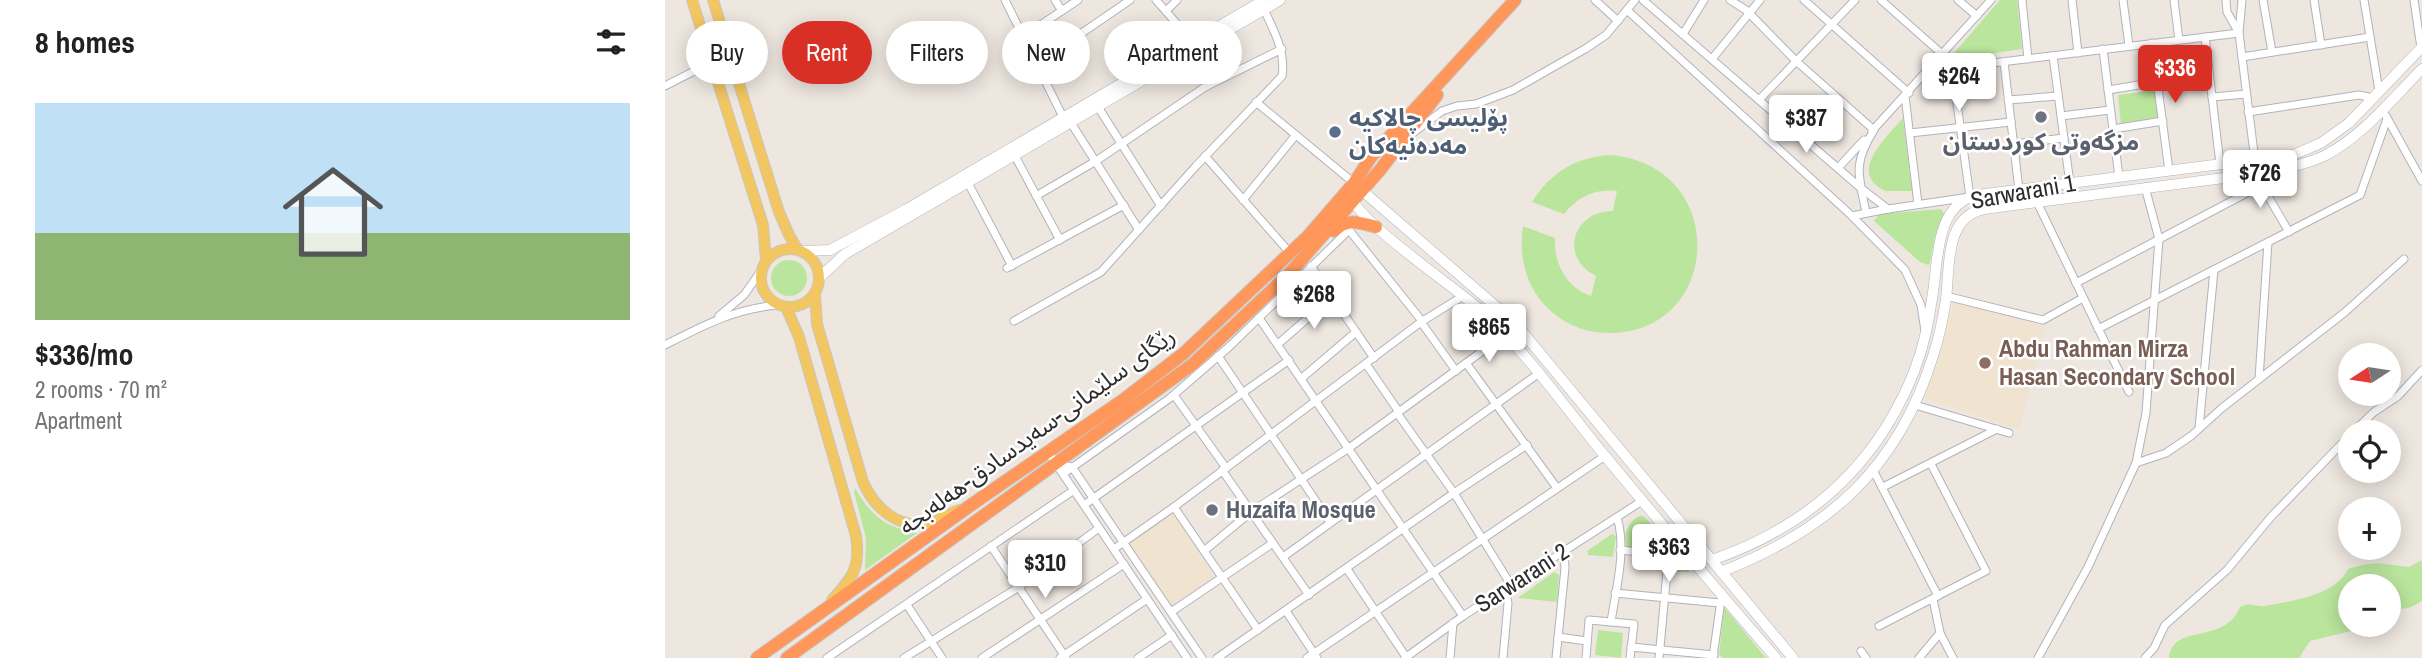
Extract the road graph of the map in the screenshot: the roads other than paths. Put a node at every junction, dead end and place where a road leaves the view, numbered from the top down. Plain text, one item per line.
1 (692, 0) edge
2 (713, 0) edge
3 (1005, 0) edge
4 (1055, 0) edge
5 (1078, 0) edge
6 (1130, 0) edge
7 (1156, 0) edge
8 (1177, 0) edge
9 (1280, 0) edge
10 (1515, 0) edge
11 (1521, 0) edge
12 (1595, 0) edge
13 (1635, 0) edge
14 (1643, 0) edge
15 (1704, 0) edge
16 (1730, 0) edge
17 (1760, 0) edge
18 (1804, 0) edge
19 (1855, 0) edge
20 (1881, 0) edge
21 (1958, 0) edge
22 (1991, 0) edge
23 (2022, 0) edge
24 (2072, 0) edge
25 (2123, 0) edge
26 (2174, 0) edge
27 (2226, 0) edge
28 (2242, 0) edge
29 (2263, 0) edge
30 (2313, 0) edge
31 (2364, 0) edge
32 (2414, 0) edge
33 (1264, 5) edge
34 (1062, 11) junction
35 (1166, 11) junction
36 (1627, 11) junction
37 (1748, 13) junction
38 (1977, 16) junction
39 (699, 21) edge
40 (1016, 21) edge
41 (1047, 21) edge
42 (1175, 21) edge
43 (1232, 21) edge
44 (1618, 21) junction
45 (1831, 24) junction
46 (1090, 28) edge
47 (2239, 33) junction
48 (1683, 34) junction
49 (2205, 37) junction
50 (2370, 37) junction
51 (2179, 40) junction
52 (2152, 43) junction
53 (2321, 45) junction
54 (2129, 46) junction
55 (2422, 48) edge
56 (1282, 49) junction
57 (2103, 50) junction
58 (2078, 52) junction
59 (2271, 52) junction
60 (1942, 54) junction
61 (2053, 56) junction
62 (2242, 57) junction
63 (1712, 59) junction
64 (2028, 59) junction
65 (1796, 61) junction
66 (2004, 62) junction
67 (1952, 68) junction
68 (2422, 69) edge
69 (1927, 71) junction
70 (686, 75) edge
71 (2157, 82) junction
72 (719, 84) edge
73 (1048, 84) edge
74 (1127, 85) junction
75 (665, 86) edge
76 (2108, 90) junction
77 (1907, 94) junction
78 (2245, 94) junction
79 (2376, 95) junction
80 (2058, 96) junction
81 (2212, 97) junction
82 (1759, 100) junction
83 (2008, 100) junction
84 (1256, 102) junction
85 (1098, 107) junction
86 (2111, 110) junction
87 (2248, 112) junction
88 (2385, 114) junction
89 (2061, 116) junction
90 (1067, 120) junction
91 (2163, 121) junction
92 (2011, 122) junction
93 (1960, 127) junction
94 (2113, 129) junction
95 (1874, 130) junction
96 (1910, 133) junction
97 (1295, 136) junction
98 (2064, 138) junction
99 (1121, 144) junction
100 (1398, 144) junction
101 (2014, 144) junction
102 (1015, 156) junction
103 (1205, 156) junction
104 (1096, 161) junction
105 (2255, 161) junction
106 (2220, 164) junction
107 (1838, 168) junction
108 (2169, 171) junction
109 (2255, 174) junction
110 (2119, 177) junction
111 (2101, 180) junction
112 (962, 181) junction
113 (2422, 181) edge
114 (1355, 184) junction
115 (2070, 184) junction
116 (2262, 185) junction
117 (2145, 187) junction
118 (1862, 190) junction
119 (2019, 190) junction
120 (2102, 193) junction
121 (1036, 196) junction
122 (1970, 197) junction
123 (1243, 200) junction
124 (1353, 202) junction
125 (2037, 202) junction
126 (1918, 204) junction
127 (1124, 205) junction
128 (1161, 206) junction
129 (1888, 209) junction
130 (909, 212) junction
131 (1866, 213) junction
132 (1852, 216) junction
133 (1376, 227) junction
134 (1139, 230) junction
135 (2289, 232) junction
136 (2159, 239) junction
137 (1060, 240) junction
138 (2268, 242) junction
139 (800, 250) junction
140 (2404, 259) dead end
141 (1300, 262) junction
142 (763, 266) junction
143 (2214, 270) junction
144 (819, 278) junction
145 (2076, 283) junction
146 (815, 293) junction
147 (1463, 296) junction
148 (1947, 296) junction
149 (1332, 297) junction
150 (2083, 298) junction
151 (2154, 300) junction
152 (782, 306) junction
153 (1259, 318) junction
154 (715, 319) junction
155 (1014, 321) dead end
156 (1421, 321) junction
157 (2098, 329) junction
158 (1356, 332) junction
159 (1506, 334) junction
160 (1925, 335) junction
161 (1278, 344) junction
162 (665, 345) edge
163 (1219, 356) junction
164 (1374, 358) junction
165 (1289, 360) junction
166 (1467, 363) junction
167 (1366, 364) junction
168 (2422, 370) edge
169 (1456, 371) junction
170 (1538, 374) junction
171 (1302, 379) junction
172 (2259, 379) junction
173 (1564, 382) junction
174 (1552, 391) junction
175 (1243, 392) junction
176 (2129, 392) dead end
177 (1174, 395) junction
178 (1318, 400) junction
179 (1497, 404) junction
180 (1915, 405) junction
181 (1398, 412) junction
182 (2366, 420) edge
183 (1195, 425) junction
184 (1887, 425) junction
185 (1997, 429) junction
186 (2199, 429) junction
187 (1899, 432) junction
188 (2009, 433) dead end
189 (1271, 435) junction
190 (1527, 445) junction
191 (1349, 447) junction
192 (2338, 448) edge
193 (1048, 452) junction
194 (1426, 453) junction
195 (1605, 456) junction
196 (2136, 463) junction
197 (1931, 464) junction
198 (1072, 467) junction
199 (1059, 469) junction
200 (1224, 469) junction
201 (1873, 470) junction
202 (1302, 479) junction
203 (1883, 487) junction
204 (1377, 488) junction
205 (1557, 488) junction
206 (1074, 490) junction
207 (1454, 493) junction
208 (1094, 498) junction
209 (1642, 501) junction
210 (971, 505) junction
211 (1084, 505) junction
212 (1174, 507) junction
213 (1251, 512) junction
214 (1617, 517) junction
215 (1330, 522) junction
216 (1099, 527) junction
217 (1404, 529) junction
218 (1482, 539) junction
219 (1123, 542) junction
220 (1273, 543) junction
221 (991, 546) junction
222 (1114, 549) junction
223 (1620, 550) junction
224 (1204, 551) junction
225 (1564, 551) junction
226 (1283, 556) junction
227 (1712, 560) junction
228 (1123, 564) junction
229 (1347, 569) junction
230 (1433, 572) junction
231 (1721, 572) junction
232 (1221, 578) junction
233 (1019, 587) junction
234 (1508, 587) junction
235 (1615, 593) junction
236 (1309, 595) junction
237 (1665, 597) junction
238 (1935, 598) junction
239 (1147, 599) junction
240 (1721, 599) junction
241 (907, 605) junction
242 (1286, 611) junction
243 (1375, 611) junction
244 (823, 612) junction
245 (1171, 612) junction
246 (1463, 616) junction
247 (1040, 620) junction
248 (1611, 622) junction
249 (1453, 623) junction
250 (1879, 626) dead end
251 (1258, 630) junction
252 (1940, 634) junction
253 (1172, 635) junction
254 (1558, 637) junction
255 (930, 640) junction
256 (1587, 641) junction
257 (1632, 647) junction
258 (1228, 650) junction
259 (1659, 654) edge
260 (1313, 656) edge
261 (1063, 657) edge
262 (1714, 657) edge
263 (757, 658) edge
264 (787, 658) edge
265 (827, 658) edge
266 (904, 658) edge
267 (942, 658) edge
268 (982, 658) edge
269 (1138, 658) edge
270 (1187, 658) edge
271 (1202, 658) edge
272 (1217, 658) edge
273 (1233, 658) edge
274 (1406, 658) edge
275 (1450, 658) edge
276 (1503, 658) edge
277 (1556, 658) edge
278 (1586, 658) edge
279 (1630, 658) edge
280 (1776, 658) edge
281 (1793, 658) edge
282 (1919, 658) edge
283 (1953, 658) edge
284 (2038, 658) edge
285 (2145, 658) edge

1 - 39 main road
2 - 139 main road
3 - 40 street
4 - 34 street
5 - 34 street
6 - 46 street
7 - 35 street
8 - 35 street
9 - 33 main road
10 - 114 highway, رێگای سلێمانی-سەیدسادق-هەلەبجە
11 - 100 highway
12 - 44 street
13 - 36 street
14 - 48 street
15 - 48 street
16 - 37 street
17 - 37 street
18 - 45 street
19 - 45 street
20 - 60 street
21 - 38 street
22 - 38 street
23 - 64 street
24 - 58 street
25 - 54 street
26 - 51 street
27 - 47 street
28 - 47 street
29 - 59 street
30 - 53 street
31 - 50 street
32 - 55 street
33 - 43 main road
33 - 56 street
33 - 74 main road
34 - 41 street
35 - 42 street
36 - 44 street
36 - 132 street
37 - 63 street
37 - 65 street
38 - 60 street
44 - 100 street
45 - 65 street
45 - 77 street
47 - 49 street
47 - 62 street
48 - 63 street
49 - 51 street
49 - 81 street
50 - 53 street
50 - 79 street
51 - 52 street
52 - 54 street
52 - 71 street
53 - 59 street
54 - 57 street
55 - 79 main road, Sarwarani 1
56 - 84 street
56 - 99 street
57 - 58 street
57 - 76 street
58 - 61 street
59 - 62 street
60 - 69 street
61 - 64 street
61 - 80 street
62 - 78 street
63 - 82 street
64 - 66 street
65 - 82 street
65 - 95 street
66 - 67 street
66 - 83 street
67 - 69 street
67 - 93 street
68 - 88 main road
69 - 77 street
70 - 75 street
71 - 76 street
71 - 91 street
72 - 142 main road
73 - 90 street
74 - 85 main road
74 - 90 main road
76 - 86 street
77 - 95 street
77 - 96 street
78 - 81 street
78 - 87 street
79 - 87 street
79 - 105 main road, Sarwarani 1
80 - 83 street
80 - 89 street
81 - 106 street
82 - 107 street
83 - 92 street
84 - 97 street
84 - 103 street
85 - 90 main road
85 - 99 street
86 - 89 street
86 - 94 street
87 - 105 street
88 - 109 main road
88 - 113 street
88 - 135 street
89 - 98 street
90 - 102 main road
90 - 104 street
90 - 112 main road
91 - 94 street
91 - 108 street
92 - 93 street
92 - 101 street
93 - 96 street
93 - 122 street
94 - 110 street
95 - 107 street
95 - 118 street
96 - 126 street
97 - 114 street
97 - 123 street
98 - 101 street
98 - 115 street
99 - 104 street
99 - 128 street
100 - 114 highway
101 - 119 street
102 - 112 main road
102 - 121 street
103 - 123 street
103 - 128 street
104 - 121 street
104 - 127 street
105 - 106 main road, Sarwarani 1
106 - 108 main road, Sarwarani 1
107 - 118 street
108 - 110 main road, Sarwarani 1
109 - 116 street
109 - 117 main road
110 - 111 main road, Sarwarani 1
111 - 115 main road, Sarwarani 1
111 - 120 main road
112 - 130 main road
112 - 137 street
114 - 124 highway, رێگای سلێمانی-سەیدسادق-هەلەبجە
114 - 141 highway, رێگای سلێمانی-سەیدسادق-هەلەبجە
114 - 173 main road
115 - 119 main road, Sarwarani 1
116 - 135 street
116 - 136 street
117 - 120 main road
117 - 136 street
118 - 129 street
118 - 131 street
119 - 122 main road, Sarwarani 1
120 - 125 main road
121 - 137 street
122 - 126 street
122 - 160 main road, Sarwarani 1
123 - 141 street
124 - 133 main road
124 - 141 highway, رێگای سلێمانی-سەیدسادق-هەلەبجە
125 - 145 street
125 - 148 main road
126 - 129 street
127 - 134 street
127 - 137 street
128 - 134 street
129 - 131 street
130 - 139 main road
130 - 144 main road
131 - 132 street
132 - 160 street
133 - 141 highway
133 - 147 main road
134 - 155 street
135 - 138 street
136 - 145 street
136 - 151 street
138 - 143 street
138 - 172 street
139 - 142 main road
139 - 144 main road
140 - 172 street
141 - 149 street
141 - 153 street
141 - 156 street
141 - 193 highway, رێگای سلێمانی-سەیدسادق-هەلەبجە
141 - 199 highway, رێگای سلێمانی-سەیدسادق-هەلەبجە
142 - 152 main road
142 - 154 street
143 - 151 street
143 - 186 street
144 - 146 main road
145 - 150 street
146 - 152 main road
146 - 210 main road
147 - 156 street
147 - 159 main road
148 - 150 street
148 - 180 main road
149 - 158 street
149 - 161 street
150 - 157 street
151 - 157 street
151 - 196 street
152 - 154 street
152 - 244 main road
153 - 161 street
153 - 163 street
154 - 162 street
156 - 164 street
156 - 169 street
157 - 176 street
158 - 164 street
158 - 171 street
159 - 166 street
159 - 170 main road
160 - 184 main road, Sarwarani 1
161 - 165 street
163 - 175 street
163 - 177 street
164 - 167 street
165 - 171 street
165 - 175 street
166 - 169 street
166 - 179 street
167 - 178 street
167 - 181 street
168 - 182 street
169 - 181 street
170 - 174 main road
170 - 179 street
171 - 178 street
172 - 186 street
173 - 174 main road
173 - 227 main road
174 - 195 main road
175 - 183 street
175 - 189 street
177 - 183 street
177 - 198 street
178 - 189 street
178 - 191 street
179 - 190 street
179 - 194 street
180 - 185 street
180 - 187 main road
181 - 191 street
181 - 194 street
183 - 200 street
183 - 208 street
184 - 187 main road
184 - 227 main road, Sarwarani 1
185 - 188 street
185 - 197 street
186 - 196 street
187 - 201 main road
189 - 200 street
189 - 202 street
190 - 205 street
190 - 207 street
191 - 202 street
191 - 204 street
192 - 285 street
193 - 199 street
193 - 210 highway, رێگای سلێمانی-سەیدسادق-هەلەبجە
194 - 204 street
194 - 207 street
195 - 205 street
195 - 209 main road
196 - 284 street
197 - 203 street
197 - 238 street
198 - 199 street
198 - 208 street
199 - 206 street
199 - 264 highway, رێگای سلێمانی-سەیدسادق-هەلەبجە
200 - 212 street
200 - 213 street
201 - 203 street
201 - 231 main road
202 - 213 street
202 - 215 street
203 - 238 street
204 - 215 street
204 - 217 street
205 - 218 street
206 - 211 street
206 - 221 street
207 - 217 street
207 - 218 street
208 - 211 street
208 - 219 street
209 - 214 street, Sarwarani 2
209 - 240 main road
210 - 244 highway, رێگای سلێمانی-سەیدسادق-هەلەبجە
211 - 216 street
212 - 219 street
212 - 224 street
213 - 220 street
213 - 224 street
214 - 223 street
214 - 225 street, Sarwarani 2
215 - 226 street
216 - 222 street
216 - 233 street
217 - 229 street
217 - 230 street
218 - 230 street
218 - 234 street
219 - 222 street
219 - 245 street
220 - 226 street
220 - 232 street
221 - 233 street
221 - 241 street
222 - 228 street
223 - 235 street
223 - 237 street
224 - 232 street
225 - 234 street, Sarwarani 2
225 - 254 street
226 - 236 street
227 - 231 main road
228 - 239 street
228 - 247 street
229 - 236 street
229 - 243 street
230 - 243 street
230 - 246 street
231 - 281 main road
232 - 245 street
232 - 251 street
233 - 247 street
233 - 255 street
234 - 246 street, Sarwarani 2
234 - 276 street
235 - 237 street
235 - 248 street
236 - 242 street
237 - 240 street
237 - 259 street
238 - 250 street
238 - 252 street
239 - 253 street
239 - 261 street
240 - 262 street
240 - 280 main road
241 - 255 street
241 - 265 street
242 - 251 street
242 - 260 street
243 - 260 street
243 - 274 street
244 - 263 highway, رێگای سلێمانی-سەیدسادق-هەلەبجە
245 - 271 street
246 - 249 street, Sarwarani 2
247 - 261 street
247 - 268 street
248 - 256 street
248 - 257 street
249 - 274 street, Sarwarani 2
249 - 275 street
251 - 258 street
252 - 282 street
252 - 283 street
253 - 269 street
253 - 270 street
254 - 256 street
254 - 277 street
255 - 266 street
255 - 267 street
256 - 278 street
257 - 259 street
257 - 279 street
258 - 272 street
258 - 273 street
259 - 262 street

